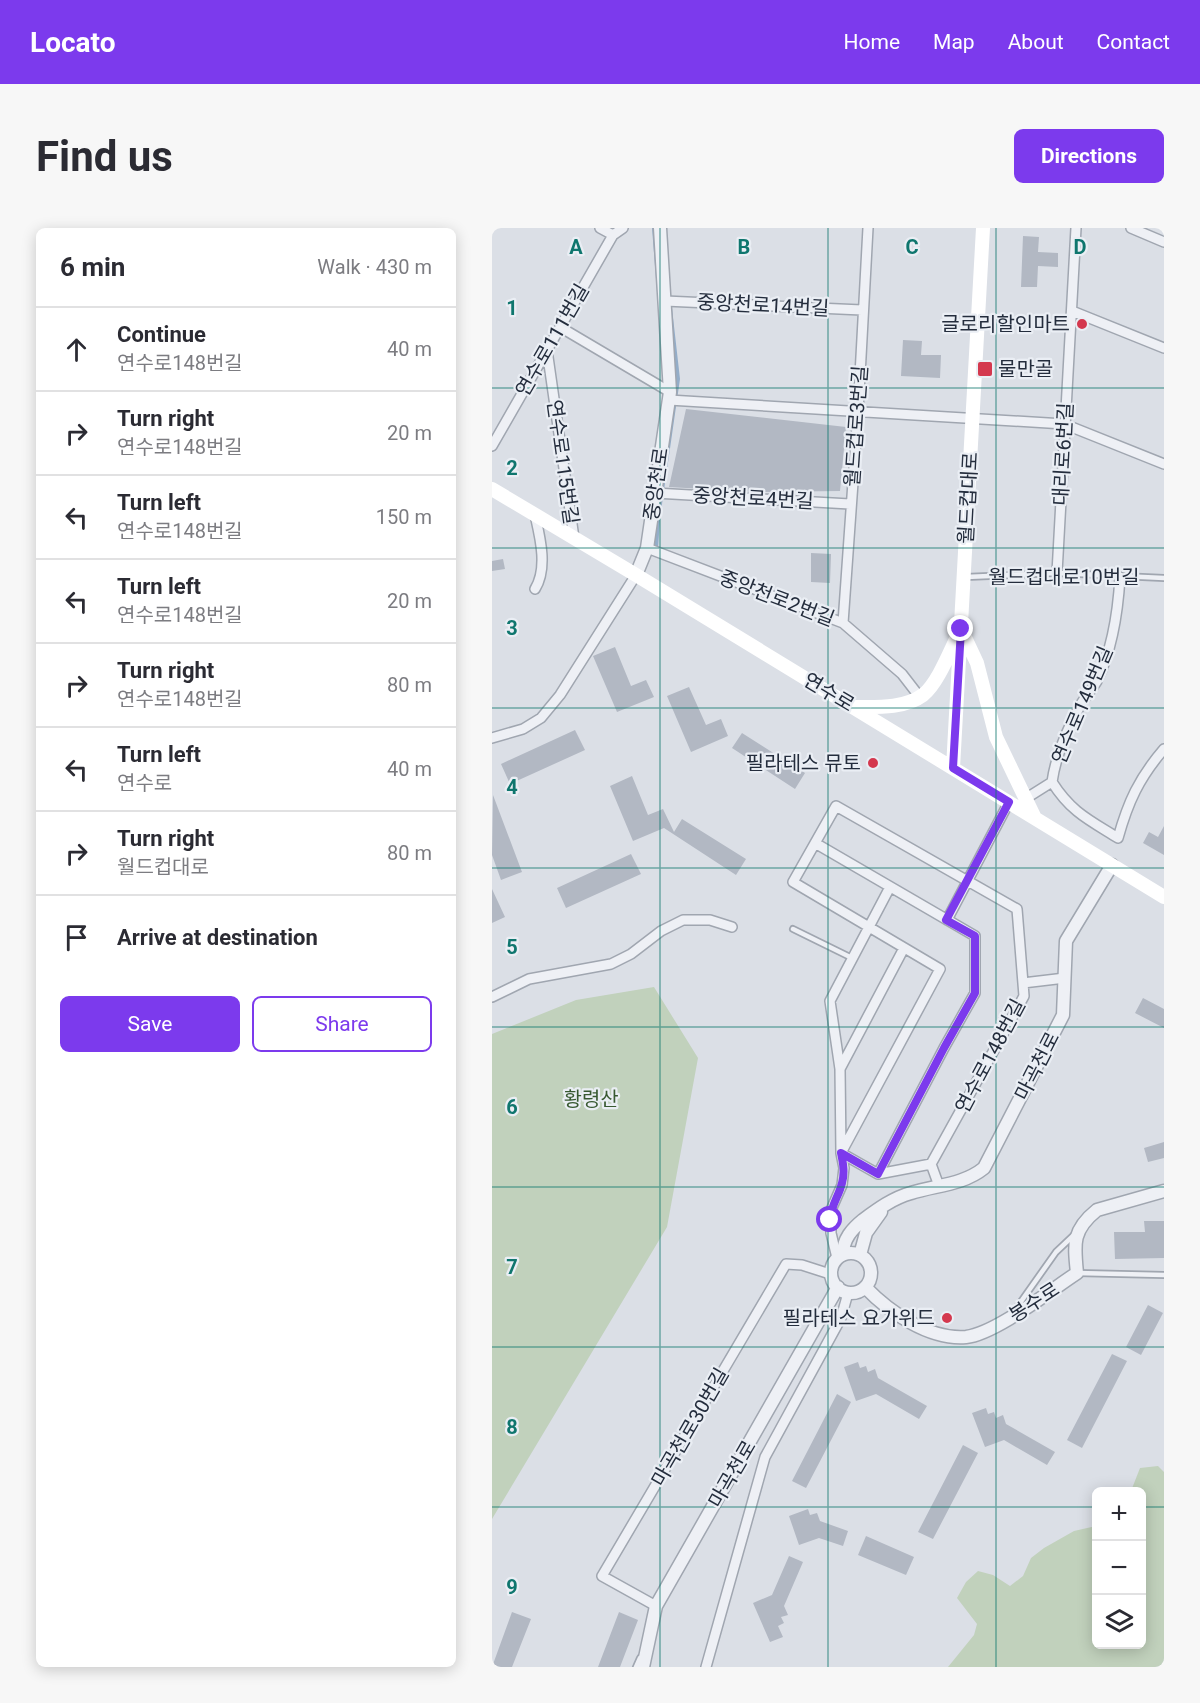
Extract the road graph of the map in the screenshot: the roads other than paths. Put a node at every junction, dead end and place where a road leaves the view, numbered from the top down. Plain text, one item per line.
1 (600, 228) edge
2 (622, 228) edge
3 (660, 228) edge
4 (868, 228) edge
5 (983, 228) edge
6 (1076, 228) edge
7 (1131, 228) edge
8 (613, 235) junction
9 (1164, 242) edge
10 (665, 301) junction
11 (862, 310) junction
12 (1072, 310) junction
13 (560, 327) junction
14 (1164, 348) edge
15 (547, 350) junction
16 (669, 396) junction
17 (858, 412) junction
18 (973, 419) junction
19 (1064, 424) junction
20 (492, 446) edge
21 (1164, 464) edge
22 (492, 489) edge
23 (655, 492) junction
24 (850, 504) junction
25 (535, 515) junction
26 (574, 538) junction
27 (647, 548) junction
28 (1058, 573) junction
29 (636, 575) junction
30 (964, 577) junction
31 (1120, 577) junction
32 (1164, 578) edge
33 (535, 589) dead end
34 (843, 623) junction
35 (961, 629) junction
36 (919, 696) junction
37 (853, 707) junction
38 (492, 738) edge
39 (1164, 749) edge
40 (953, 768) junction
41 (1052, 782) junction
42 (1025, 799) junction
43 (1009, 802) junction
44 (1035, 818) junction
45 (815, 843) junction
46 (1112, 865) junction
47 (967, 881) junction
48 (890, 887) junction
49 (1164, 897) edge
50 (946, 920) junction
51 (732, 927) dead end
52 (869, 927) junction
53 (793, 929) dead end
54 (904, 948) junction
55 (852, 958) junction
56 (1065, 978) junction
57 (1023, 982) junction
58 (492, 997) edge
59 (840, 1069) junction
60 (841, 1153) junction
61 (931, 1164) junction
62 (878, 1174) junction
63 (939, 1186) junction
64 (1164, 1191) edge
65 (888, 1203) junction
66 (1076, 1233) junction
67 (860, 1255) junction
68 (840, 1256) junction
69 (1077, 1273) junction
70 (830, 1274) junction
71 (1164, 1275) edge
72 (865, 1287) junction
73 (843, 1290) junction
74 (1010, 1317) junction
75 (657, 1606) junction
76 (648, 1642) junction
77 (636, 1667) edge
78 (643, 1667) edge
79 (706, 1667) edge

1 - 8 street
2 - 8 street
3 - 10 street, 중앙천로
4 - 11 street, 월드컵로3번길
5 - 18 main road, 월드컵대로
6 - 12 street, 대리로6번길
7 - 9 street
8 - 13 street, 연수로111번길
10 - 11 street, 중앙천로14번길
10 - 16 street, 중앙천로
11 - 17 street, 월드컵로3번길
12 - 14 street
12 - 19 street, 대리로6번길
13 - 15 street, 연수로111번길
13 - 16 street
15 - 20 street, 연수로111번길
15 - 26 street, 연수로115번길
16 - 17 street
16 - 23 street, 중앙천로
17 - 18 street
17 - 24 street, 월드컵로3번길
18 - 19 street
18 - 30 main road, 월드컵대로
19 - 21 street
19 - 28 street, 대리로6번길
22 - 25 main road, 연수로
23 - 24 street, 중앙천로4번길
23 - 27 street, 중앙천로
24 - 34 street, 월드컵로3번길
25 - 26 main road, 연수로
25 - 33 street
26 - 29 main road, 연수로
27 - 29 street, 중앙천로
27 - 34 street, 중앙천로2번길
28 - 30 lane, 월드컵대로10번길
28 - 31 lane, 월드컵대로10번길
29 - 37 main road, 연수로
29 - 38 street
30 - 35 main road, 월드컵대로
31 - 32 lane, 월드컵대로10번길
31 - 41 street, 연수로149번길
34 - 36 street, 중앙천로2번길
35 - 36 main road
35 - 40 main road, 월드컵대로
35 - 42 main road
36 - 37 main road
37 - 40 main road, 연수로
39 - 41 street, 연수로149번길
40 - 43 main road, 연수로
41 - 42 street
42 - 44 main road
43 - 44 main road, 연수로
43 - 47 street
44 - 46 main road, 연수로
45 - 47 street, 연수로148번길
45 - 48 street
45 - 52 street, 연수로148번길
46 - 49 main road, 연수로
46 - 56 street, 마곡천로
47 - 50 street
47 - 57 street, 연수로148번길
48 - 50 street
48 - 52 street
50 - 62 street
51 - 58 street
52 - 54 street, 연수로148번길
52 - 55 street
53 - 55 lane
54 - 59 street
54 - 60 street, 연수로148번길
55 - 59 street
56 - 57 street
56 - 63 street, 마곡천로
57 - 61 street, 연수로148번길
59 - 60 street
60 - 62 street
60 - 68 street
61 - 62 street
61 - 63 street
63 - 65 street, 마곡천로
64 - 66 street
65 - 67 street
65 - 68 street, 마곡천로
66 - 69 street, 봉수로
66 - 74 lane
67 - 68 street
67 - 72 street
68 - 70 street, 마곡천로
69 - 71 lane
69 - 74 street, 봉수로
70 - 73 street
70 - 75 street, 마곡천로30번길
72 - 73 street
72 - 74 street, 봉수로
73 - 75 street, 마곡천로
73 - 79 street
75 - 76 street, 마곡천로
76 - 77 lane
76 - 78 street, 마곡천로

